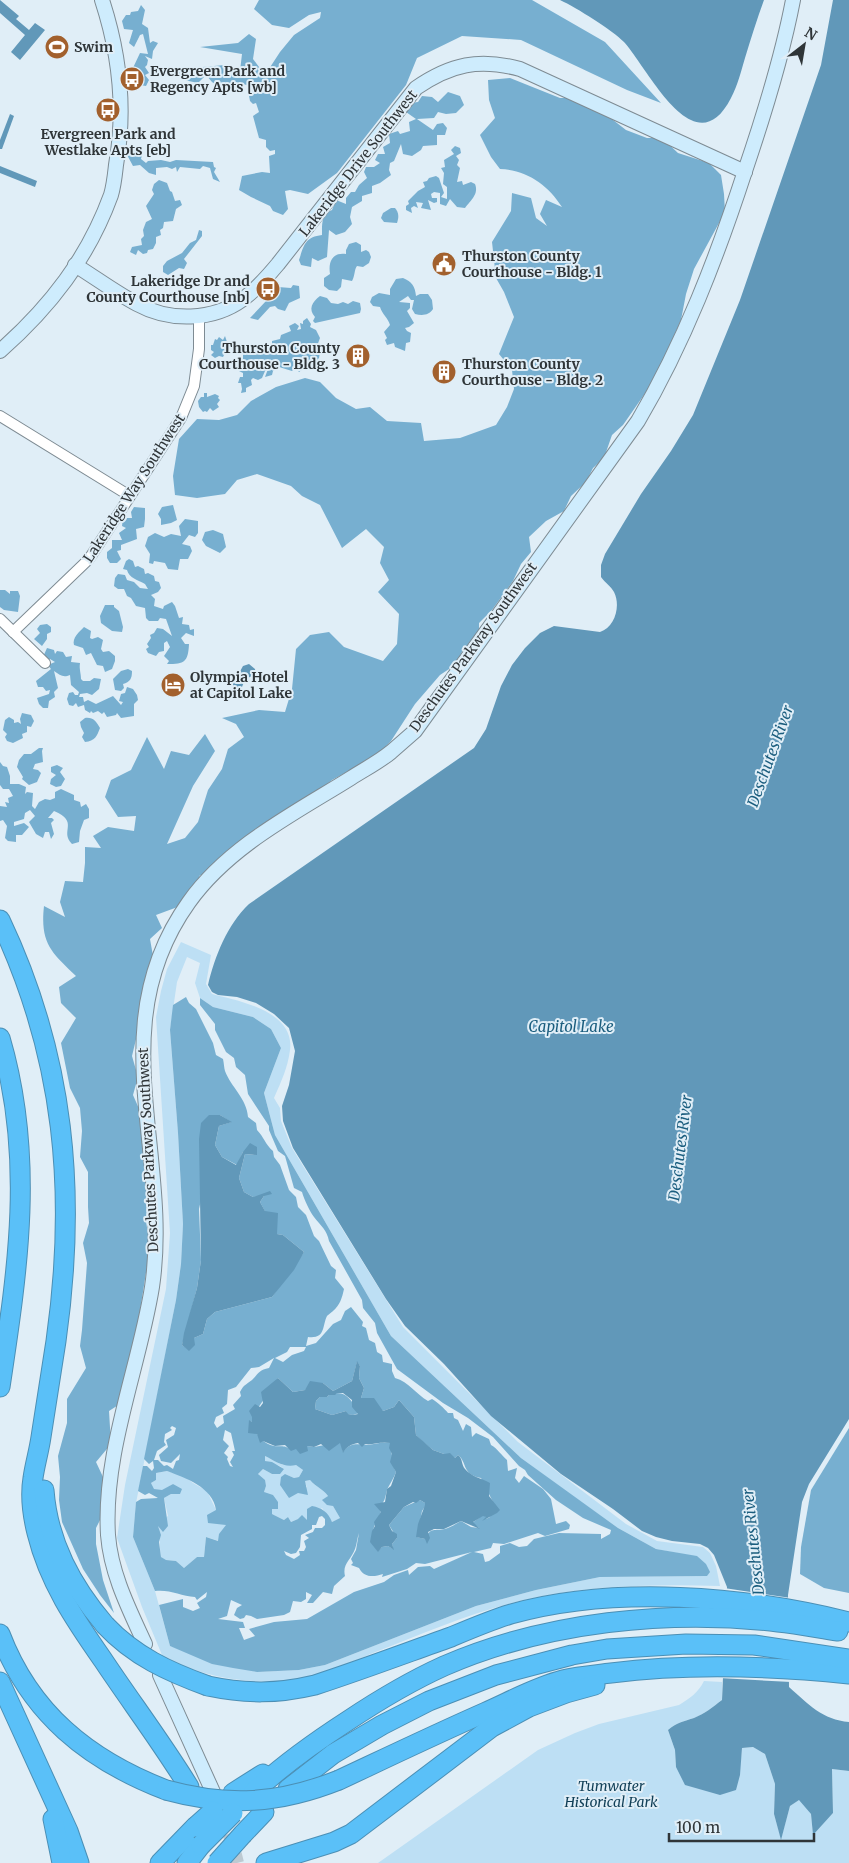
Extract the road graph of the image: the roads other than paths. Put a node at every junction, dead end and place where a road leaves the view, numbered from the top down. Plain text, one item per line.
1 (102, 0) edge
2 (793, 0) edge
3 (745, 172) junction
4 (76, 265) junction
5 (199, 316) junction
6 (0, 351) edge
7 (0, 416) edge
8 (130, 496) junction
9 (0, 619) edge
10 (13, 632) junction
11 (44, 663) dead end
12 (0, 920) edge
13 (0, 1038) edge
14 (0, 1387) edge
15 (40, 1444) junction
16 (849, 1622) edge
17 (849, 1632) edge
18 (0, 1634) edge
19 (145, 1644) dead end
20 (849, 1659) edge
21 (686, 1667) junction
22 (849, 1674) edge
23 (160, 1675) dead end
24 (0, 1682) edge
25 (309, 1747) junction
26 (30, 1752) junction
27 (189, 1787) dead end
28 (288, 1789) dead end
29 (213, 1792) dead end
30 (233, 1793) dead end
31 (253, 1793) dead end
32 (264, 1812) dead end
33 (233, 1813) dead end
34 (203, 1815) dead end
35 (62, 1863) edge
36 (79, 1863) edge
37 (160, 1863) edge
38 (187, 1863) edge
39 (217, 1863) edge
40 (266, 1863) edge

1 - 4 street
2 - 3 street, Deschutes Parkway Southwest
3 - 5 street, Lakeridge Drive Southwest
3 - 19 street, Deschutes Parkway Southwest
4 - 5 street, Lakeridge Drive Southwest
4 - 6 street
5 - 8 street, Lakeridge Way Southwest
7 - 8 street
8 - 10 street, Lakeridge Way Southwest
9 - 10 street
10 - 11 street
12 - 15 highway
13 - 14 highway
15 - 16 highway, bridge
15 - 27 highway
17 - 25 highway
18 - 21 highway, bridge
20 - 28 highway
21 - 22 highway
21 - 40 highway
23 - 29 street
24 - 26 highway
25 - 30 highway
25 - 31 highway
26 - 35 highway
26 - 36 highway
32 - 39 highway, bridge
33 - 38 highway, bridge
34 - 37 highway

